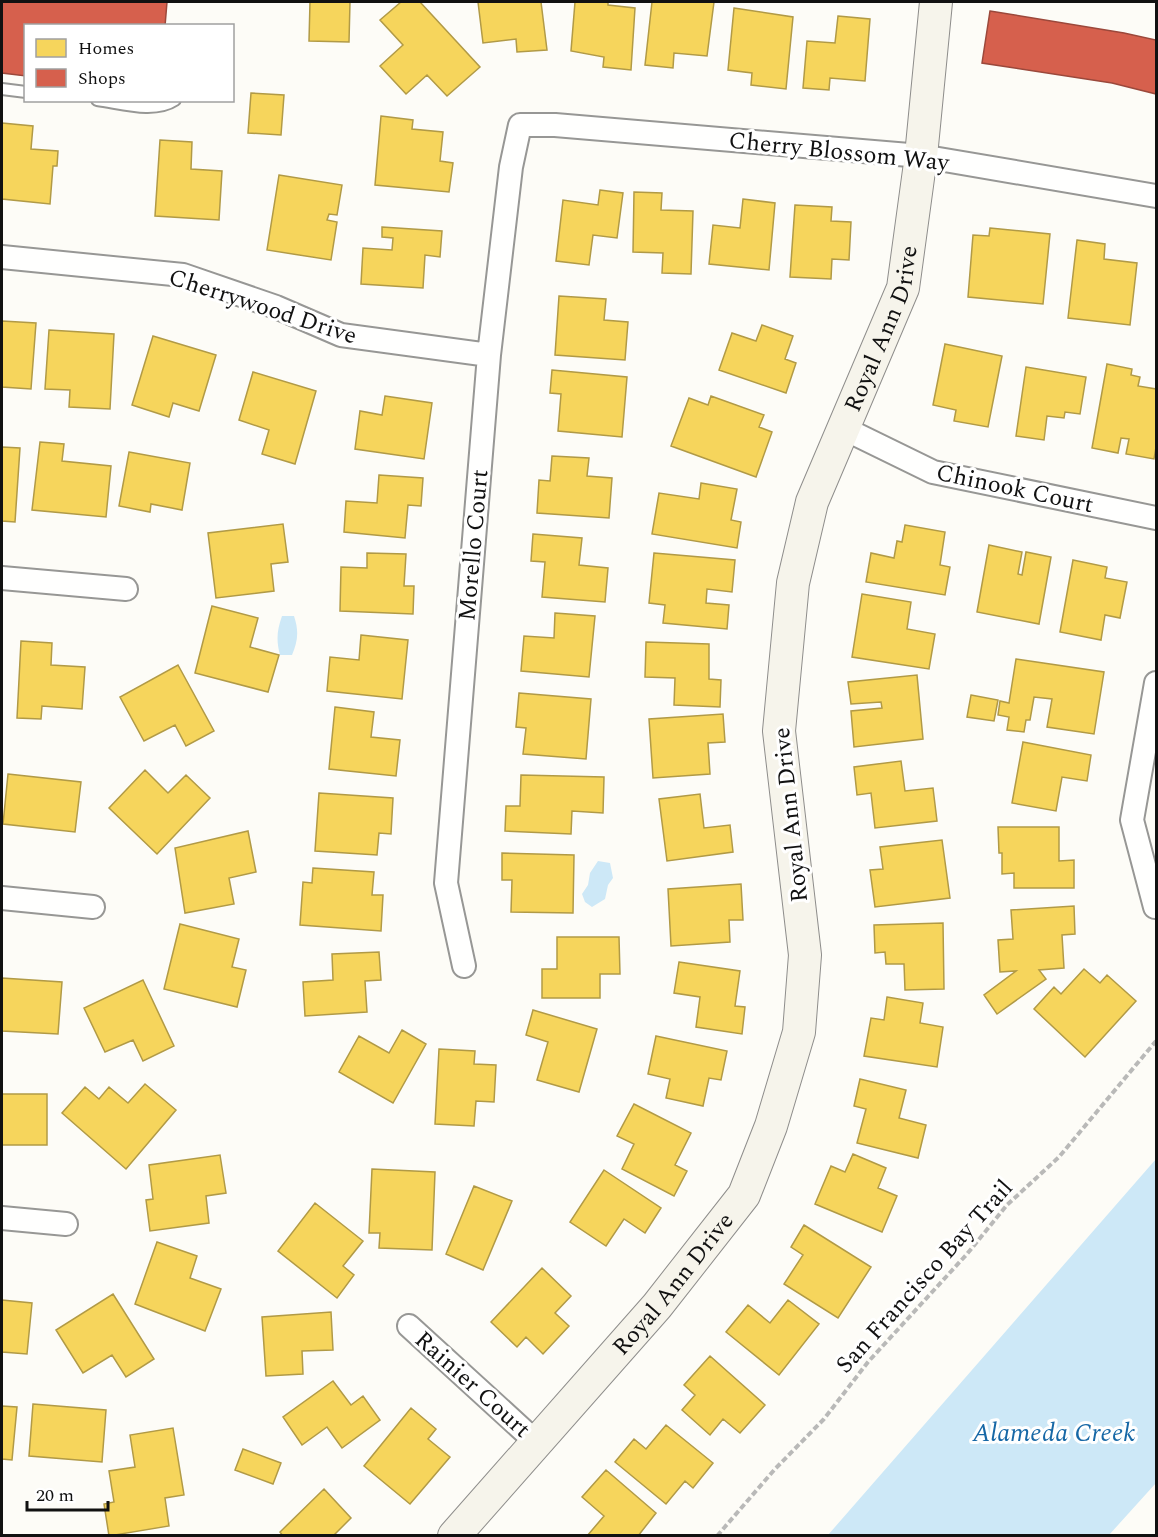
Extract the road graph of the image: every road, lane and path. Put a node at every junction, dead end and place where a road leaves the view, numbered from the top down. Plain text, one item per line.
1 (936, 2) edge
2 (2, 88) edge
3 (24, 92) edge
4 (113, 102) edge
5 (172, 102) edge
6 (520, 125) joint
7 (921, 156) junction
8 (1156, 196) edge
9 (2, 257) edge
10 (489, 355) junction
11 (844, 429) junction
12 (1156, 518) edge
13 (2, 578) edge
14 (126, 589) dead end
15 (1156, 683) edge
16 (2, 898) edge
17 (93, 907) dead end
18 (1155, 907) edge
19 (464, 966) dead end
20 (1156, 1041) edge
21 (2, 1218) edge
22 (66, 1224) dead end
23 (409, 1326) dead end
24 (536, 1442) junction
25 (454, 1536) edge
26 (717, 1536) edge

1 - 7 street, Royal Ann Drive
2 - 3 lane
4 - 5 lane
6 - 7 street, Cherry Blossom Way
6 - 10 street, Morello Court
7 - 8 street, Cherry Blossom Way
7 - 11 street, Royal Ann Drive
9 - 10 street, Cherrywood Drive
10 - 19 street, Morello Court
11 - 12 street, Chinook Court
11 - 24 street, Royal Ann Drive
13 - 14 street
15 - 18 street
16 - 17 street
20 - 26 path, San Francisco Bay Trail
21 - 22 street
23 - 24 street, Rainier Court
24 - 25 street, Royal Ann Drive

